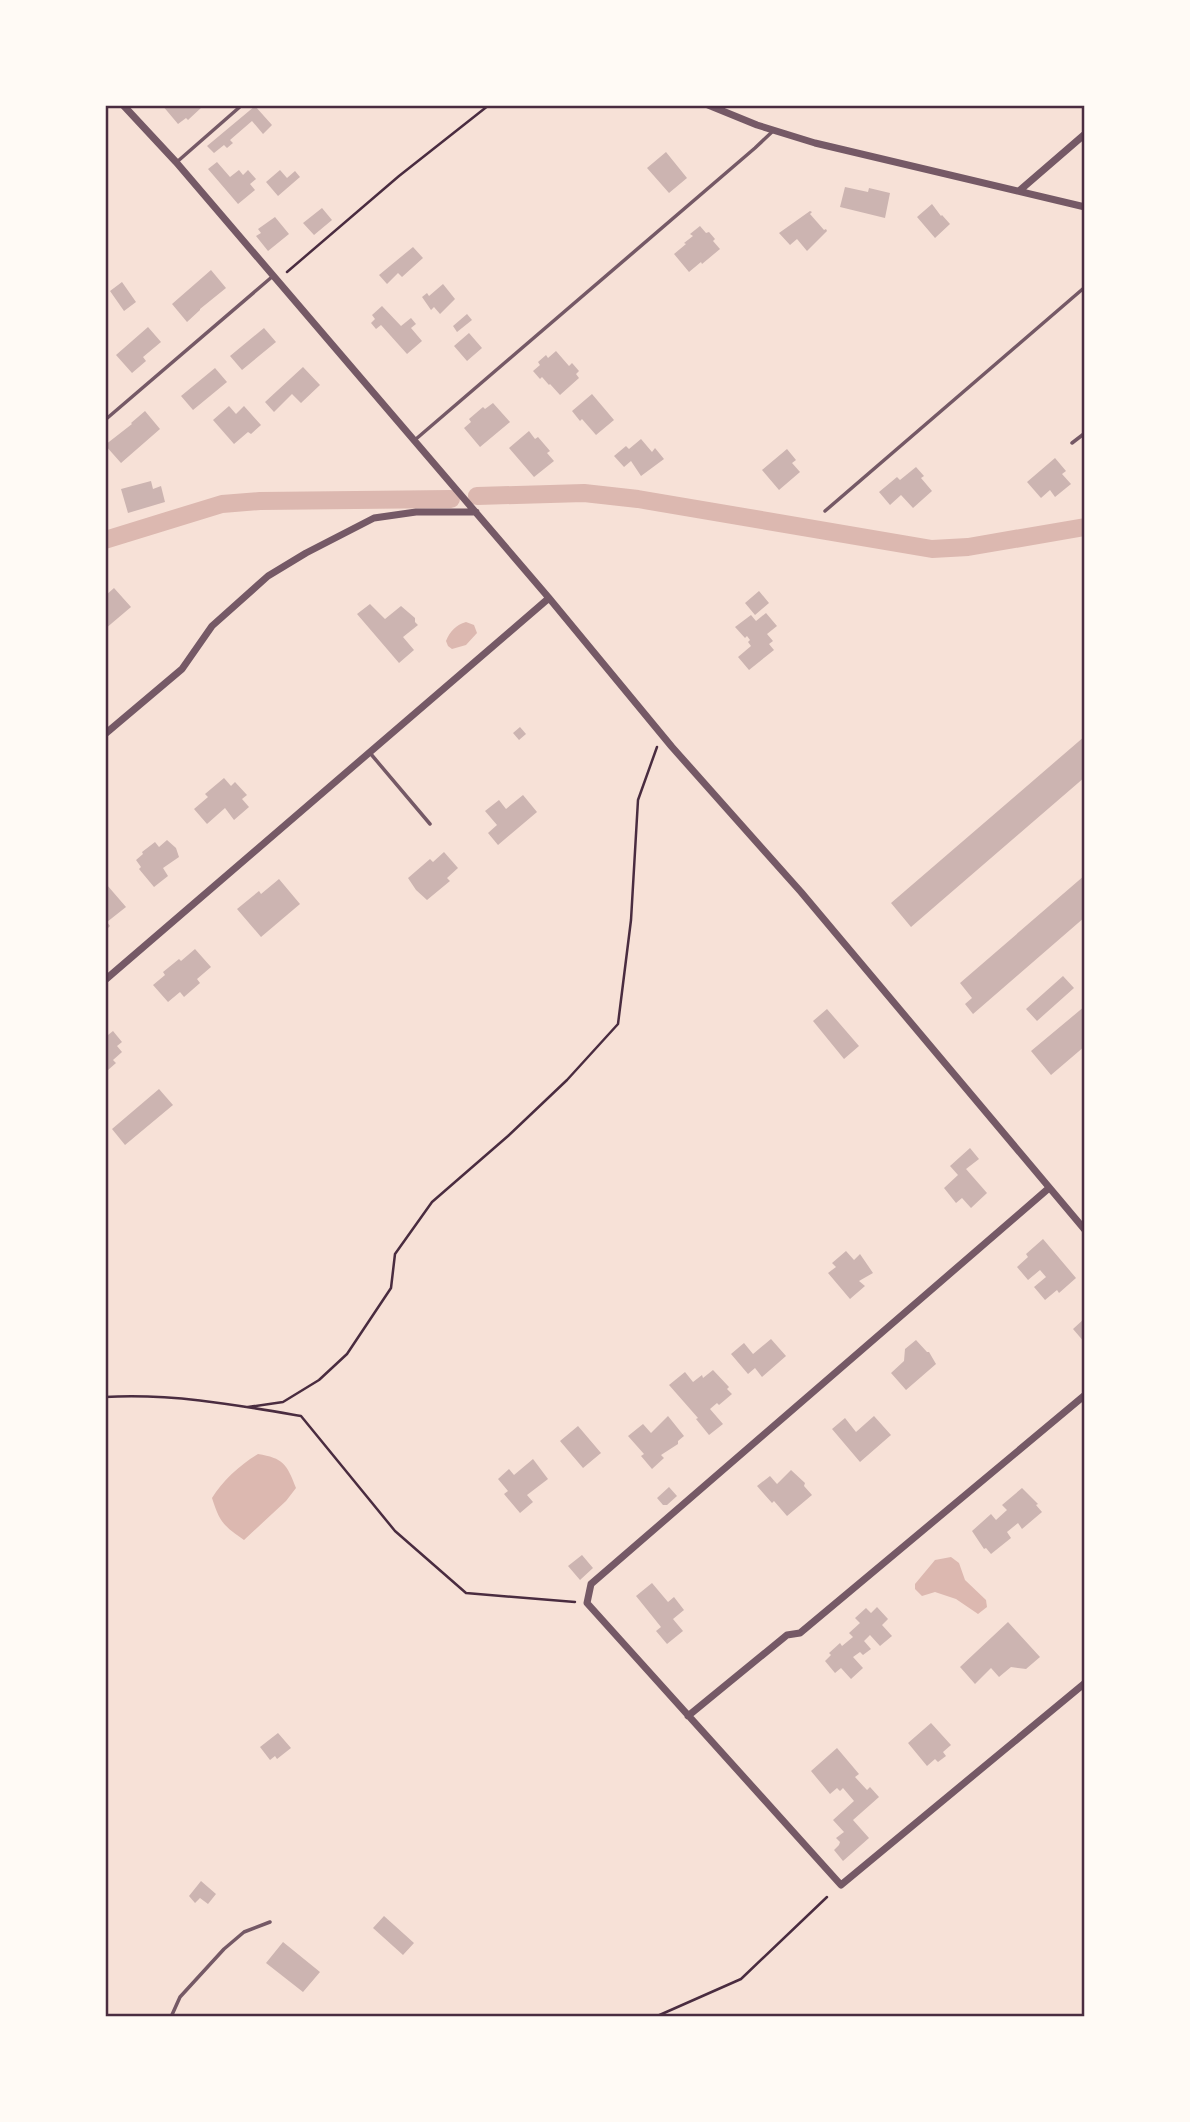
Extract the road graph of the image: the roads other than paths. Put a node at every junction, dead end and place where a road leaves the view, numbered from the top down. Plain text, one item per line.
1 (124, 105) edge
2 (243, 105) edge
3 (708, 105) edge
4 (773, 130) junction
5 (1085, 134) edge
6 (176, 163) junction
7 (1019, 191) junction
8 (1085, 207) edge
9 (275, 278) junction
10 (1085, 287) edge
11 (105, 420) edge
12 (1085, 433) edge
13 (414, 440) junction
14 (1072, 443) dead end
15 (825, 511) dead end
16 (476, 512) junction
17 (549, 598) junction
18 (105, 734) edge
19 (370, 752) junction
20 (430, 824) dead end
21 (105, 980) edge
22 (1049, 1188) junction
23 (1085, 1230) edge
24 (1085, 1395) edge
25 (1085, 1683) edge
26 (688, 1716) junction
27 (271, 1922) dead end
28 (171, 2017) edge

1 - 6 street
2 - 6 lane
3 - 4 street
4 - 7 street
4 - 13 lane
5 - 7 street
6 - 9 street
7 - 8 street
9 - 11 lane
9 - 13 street
10 - 15 lane
12 - 14 lane
13 - 16 street
16 - 17 street
16 - 18 street
17 - 19 street
17 - 22 street
19 - 20 lane
19 - 21 street
22 - 23 street
22 - 26 street
24 - 26 street
25 - 26 street
27 - 28 lane

